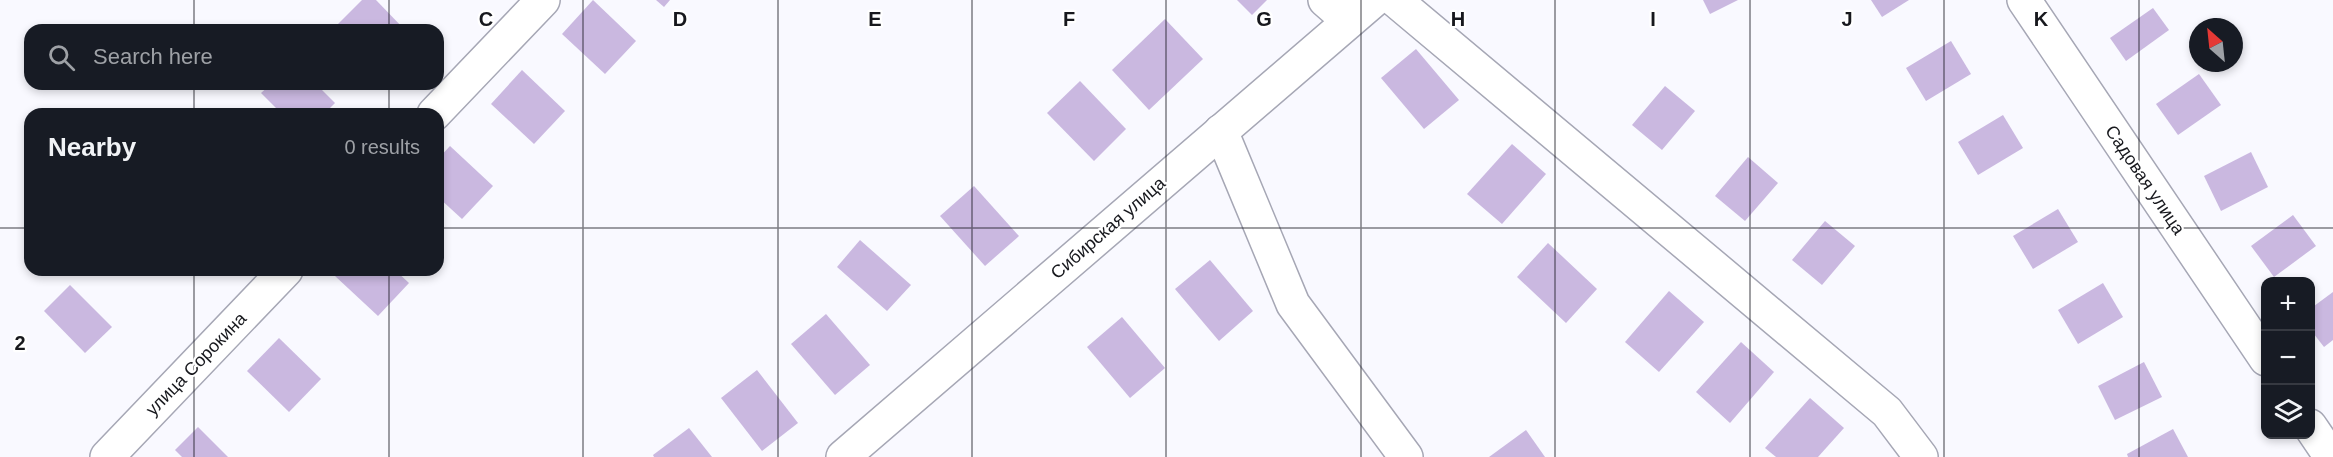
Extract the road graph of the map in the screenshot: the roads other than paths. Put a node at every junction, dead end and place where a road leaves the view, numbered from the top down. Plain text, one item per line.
1 (543, 0) edge
2 (1325, 0) edge
3 (1374, 0) edge
4 (1395, 0) edge
5 (2024, 0) edge
6 (1349, 21) junction
7 (440, 108) edge
8 (1221, 131) junction
9 (280, 276) edge
10 (2261, 353) edge
11 (2315, 433) edge
12 (107, 457) edge
13 (843, 457) edge
14 (1406, 457) edge
15 (1921, 457) edge
16 (2331, 457) edge

1 - 7 street
2 - 6 street
3 - 6 street, Сибирская улица
4 - 15 street
5 - 10 street, Садовая улица
6 - 8 street, Сибирская улица
8 - 13 street, Сибирская улица
8 - 14 street
9 - 12 street, улица Сорокина
11 - 16 street

